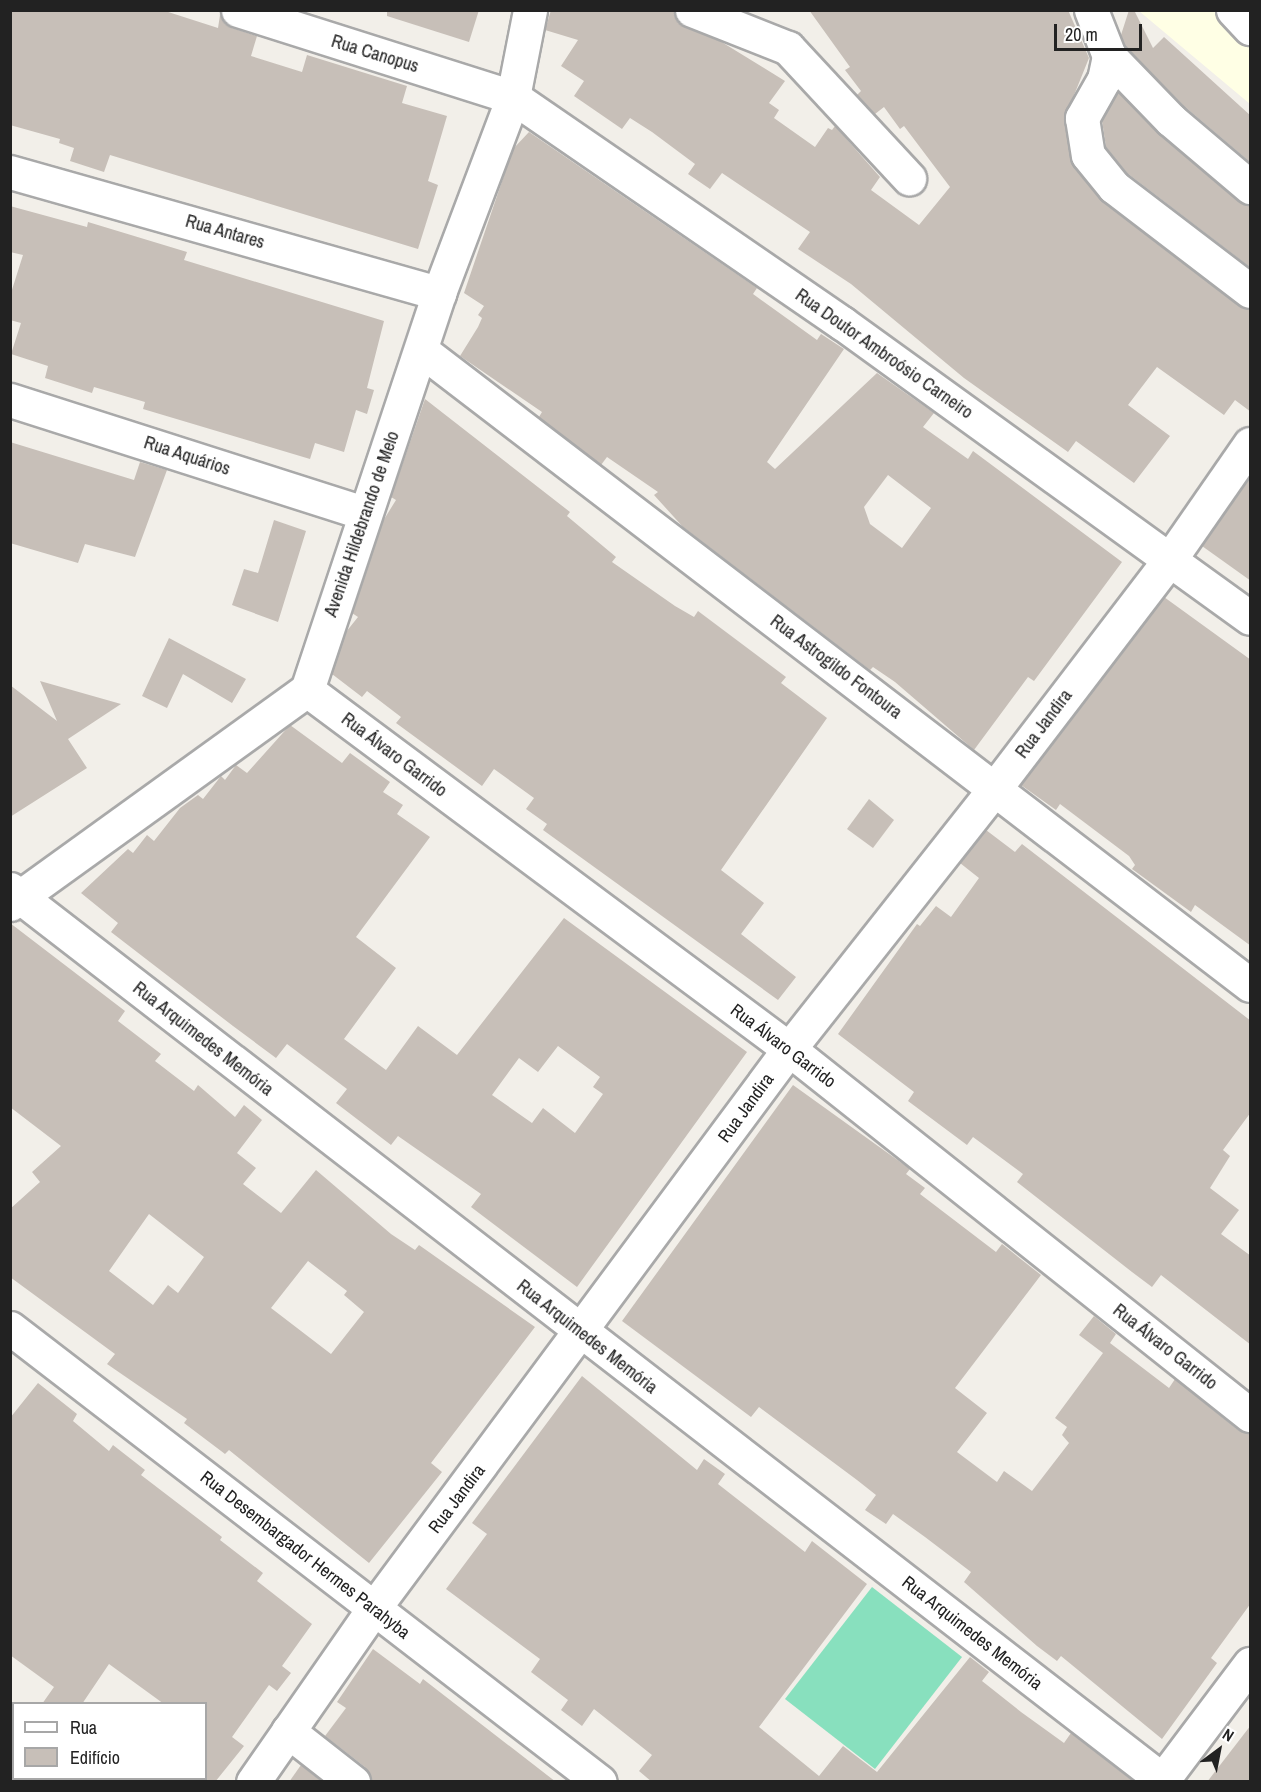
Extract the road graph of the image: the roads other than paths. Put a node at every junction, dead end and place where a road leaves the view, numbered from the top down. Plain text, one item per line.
1 (238, 10) edge
2 (530, 10) edge
3 (692, 10) edge
4 (1090, 10) edge
5 (1233, 10) edge
6 (1251, 28) edge
7 (1109, 56) junction
8 (513, 97) junction
9 (10, 172) edge
10 (909, 178) dead end
11 (1251, 187) edge
12 (1251, 291) edge
13 (439, 293) junction
14 (421, 350) junction
15 (10, 400) edge
16 (1251, 444) edge
17 (364, 513) junction
18 (1170, 559) junction
19 (1251, 618) edge
20 (306, 690) junction
21 (995, 788) junction
22 (14, 897) edge
23 (1251, 985) edge
24 (789, 1049) junction
25 (10, 1328) edge
26 (582, 1333) junction
27 (1251, 1415) edge
28 (374, 1608) junction
29 (1251, 1664) edge
30 (288, 1731) junction
31 (1163, 1781) edge
32 (253, 1782) edge
33 (353, 1782) edge
34 (600, 1782) edge

1 - 8 street, Rua Canopus
2 - 8 street, Avenida Hildebrando de Melo
3 - 10 street
4 - 7 street
5 - 6 street
7 - 11 street
7 - 12 street
8 - 13 street, Avenida Hildebrando de Melo
8 - 18 street, Rua Doutor Ambroósio Carneiro
9 - 13 street, Rua Antares
13 - 14 street, Avenida Hildebrando de Melo
14 - 17 street, Avenida Hildebrando de Melo
14 - 21 street, Rua Astrogildo Fontoura
15 - 17 street, Rua Aquários
16 - 18 street, Rua Jandira
17 - 20 street, Avenida Hildebrando de Melo
18 - 19 street, Rua Doutor Ambroósio Carneiro
18 - 21 street, Rua Jandira
20 - 22 street
20 - 24 street, Rua Álvaro Garrido
21 - 23 street, Rua Astrogildo Fontoura
21 - 24 street, Rua Jandira
22 - 26 street, Rua Arquimedes Memória
24 - 26 street, Rua Jandira
24 - 27 street, Rua Álvaro Garrido
25 - 28 street, Rua Desembargador Hermes Parahyba
26 - 28 street, Rua Jandira
26 - 31 street, Rua Arquimedes Memória
28 - 30 street, Rua Jandira
28 - 34 street, Rua Desembargador Hermes Parahyba
29 - 31 street
30 - 32 street, Rua Jandira
30 - 33 street

